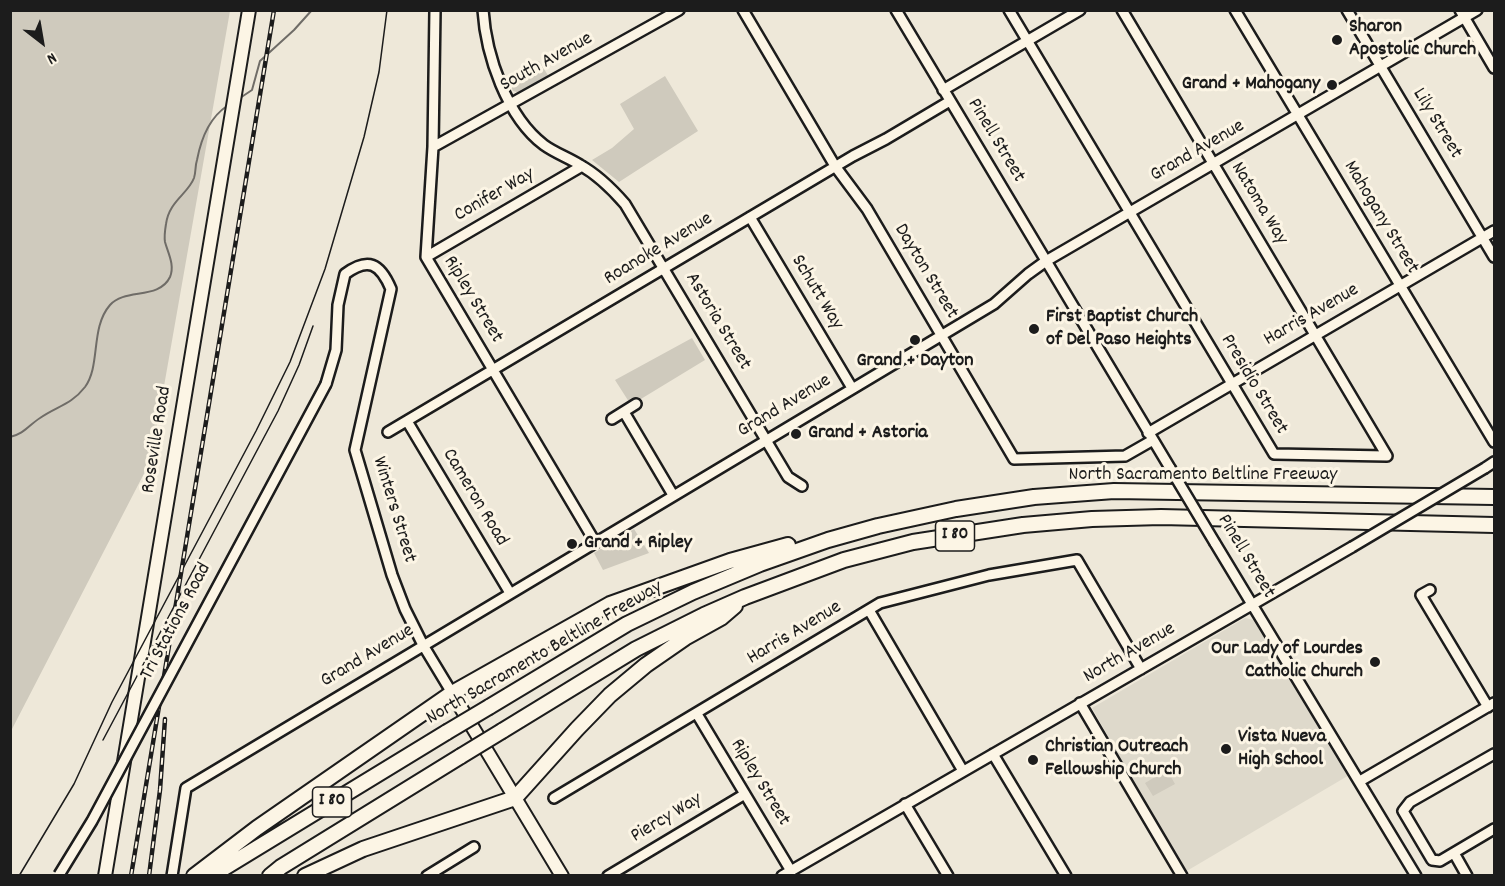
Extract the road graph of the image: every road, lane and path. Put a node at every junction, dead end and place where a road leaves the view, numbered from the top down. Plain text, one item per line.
1 (249, 10) edge
2 (435, 10) edge
3 (483, 10) edge
4 (679, 10) edge
5 (743, 10) edge
6 (896, 10) edge
7 (1009, 10) edge
8 (1080, 10) edge
9 (1122, 10) edge
10 (1235, 10) edge
11 (1347, 10) edge
12 (1477, 10) edge
13 (1462, 14) edge
14 (1027, 41) junction
15 (1380, 67) junction
16 (1494, 68) edge
17 (944, 90) junction
18 (950, 101) junction
19 (510, 105) junction
20 (1297, 115) junction
21 (434, 147) junction
22 (1214, 164) junction
23 (582, 166) junction
24 (835, 166) junction
25 (1130, 213) junction
26 (750, 217) junction
27 (1494, 231) edge
28 (1483, 238) junction
29 (426, 257) junction
30 (1494, 257) edge
31 (1046, 261) junction
32 (664, 268) junction
33 (1400, 286) junction
34 (941, 334) junction
35 (1316, 335) junction
36 (493, 370) junction
37 (326, 384) joint
38 (1232, 384) junction
39 (852, 388) junction
40 (636, 404) dead end
41 (624, 412) junction
42 (1364, 416) joint
43 (612, 419) dead end
44 (407, 421) junction
45 (388, 432) dead end
46 (1150, 436) junction
47 (766, 439) junction
48 (1494, 442) edge
49 (1125, 456) joint
50 (1494, 462) edge
51 (802, 486) dead end
52 (673, 495) junction
53 (1494, 497) edge
54 (1494, 525) edge
55 (878, 526) junction
56 (595, 542) junction
57 (1430, 590) dead end
58 (510, 593) junction
59 (745, 597) junction
60 (1252, 604) junction
61 (869, 610) junction
62 (423, 645) junction
63 (1141, 669) junction
64 (452, 693) junction
65 (1080, 704) junction
66 (1491, 705) edge
67 (697, 714) junction
68 (993, 754) junction
69 (1494, 754) edge
70 (963, 771) junction
71 (1360, 781) junction
72 (745, 794) junction
73 (515, 798) junction
74 (554, 798) dead end
75 (905, 804) junction
76 (1494, 828) edge
77 (474, 848) dead end
78 (1454, 853) junction
79 (213, 870) edge
80 (787, 873) edge
81 (59, 875) edge
82 (105, 876) edge
83 (172, 876) edge
84 (194, 876) edge
85 (270, 876) edge
86 (305, 876) edge
87 (427, 876) edge
88 (562, 876) edge
89 (608, 876) edge
90 (948, 876) edge
91 (1066, 876) edge
92 (1182, 876) edge
93 (1416, 876) edge
94 (1467, 876) edge

1 - 82 main road, Roseville Road
2 - 21 street, Ripley Street
3 - 19 street, Astoria Street
4 - 19 street, South Avenue
5 - 24 street, Dayton Street
6 - 17 street, Pinell Street
7 - 14 street, Presidio Street
8 - 14 street
9 - 22 street, Natoma Way
10 - 20 street, Mahogany Street
11 - 15 street, Lily Street
12 - 13 street, Grand Avenue
13 - 15 street, Grand Avenue
13 - 16 street
14 - 17 street
14 - 25 street, Presidio Street
15 - 20 street, Grand Avenue
15 - 28 street, Lily Street
17 - 18 street, Pinell Street
18 - 24 street, Roanoke Avenue
18 - 31 street, Pinell Street
19 - 21 street, South Avenue
19 - 23 street, Astoria Street
20 - 22 street, Grand Avenue
20 - 33 street, Mahogany Street
21 - 29 street, Ripley Street
22 - 25 street, Grand Avenue
22 - 35 street, Natoma Way
23 - 29 street, Conifer Way
23 - 32 street, Astoria Street
24 - 26 street, Roanoke Avenue
24 - 34 street, Dayton Street
25 - 31 street, Grand Avenue
25 - 38 street, Presidio Street
26 - 32 street, Roanoke Avenue
26 - 39 street, Schutt Way
27 - 28 street, Harris Avenue
28 - 30 street, Lily Street
28 - 33 street, Harris Avenue
29 - 36 street, Ripley Street
31 - 34 street, Grand Avenue
31 - 46 street, Pinell Street
32 - 36 street, Roanoke Avenue
32 - 47 street, Astoria Street
33 - 35 street, Harris Avenue
33 - 48 street, Mahogany Street
34 - 39 street, Grand Avenue
34 - 49 street, Dayton Street
35 - 38 street, Harris Avenue
35 - 42 street, Natoma Way
36 - 44 street, Roanoke Avenue
36 - 56 street, Ripley Street
37 - 62 street, Winters Street
37 - 81 street, Tri Stations Road, bridge
38 - 42 street, Presidio Street
38 - 46 street, Harris Avenue
39 - 47 street, Grand Avenue
40 - 41 street
41 - 43 street
41 - 52 street
44 - 45 street, Roanoke Avenue
44 - 58 street, Cameron Road
46 - 49 street, Harris Avenue
46 - 60 street, Pinell Street, bridge
47 - 51 street, Astoria Street
47 - 52 street, Grand Avenue
50 - 60 street, North Avenue, bridge
52 - 56 street, Grand Avenue
53 - 55 highway, North Sacramento Beltline Freeway / I 80
54 - 59 highway, North Sacramento Beltline Freeway / I 80
55 - 64 highway
55 - 79 highway, North Sacramento Beltline Freeway / I 80, bridge
56 - 58 street, Grand Avenue
57 - 66 street
58 - 62 street, Grand Avenue
59 - 73 highway
59 - 85 highway, North Sacramento Beltline Freeway / I 80, bridge
60 - 63 street, North Avenue
60 - 71 street, Pinell Street
61 - 63 street, Harris Avenue
61 - 67 street, Harris Avenue
61 - 70 street
62 - 64 street, Winters Street
62 - 83 street, Grand Avenue
63 - 65 street, North Avenue
64 - 73 main road, Winters Street
64 - 79 highway
65 - 68 street, North Avenue
65 - 92 street
66 - 71 street
67 - 72 street, Ripley Street
67 - 74 street, Harris Avenue
68 - 70 street, North Avenue
68 - 91 street
69 - 78 street
70 - 75 street, North Avenue
71 - 93 street, Pinell Street
72 - 80 street, Ripley Street
72 - 89 street, Piercy Way
73 - 86 highway
73 - 88 main road, Winters Street
75 - 80 street, North Avenue
75 - 90 street
76 - 78 street
77 - 87 street
78 - 94 street
79 - 84 highway

